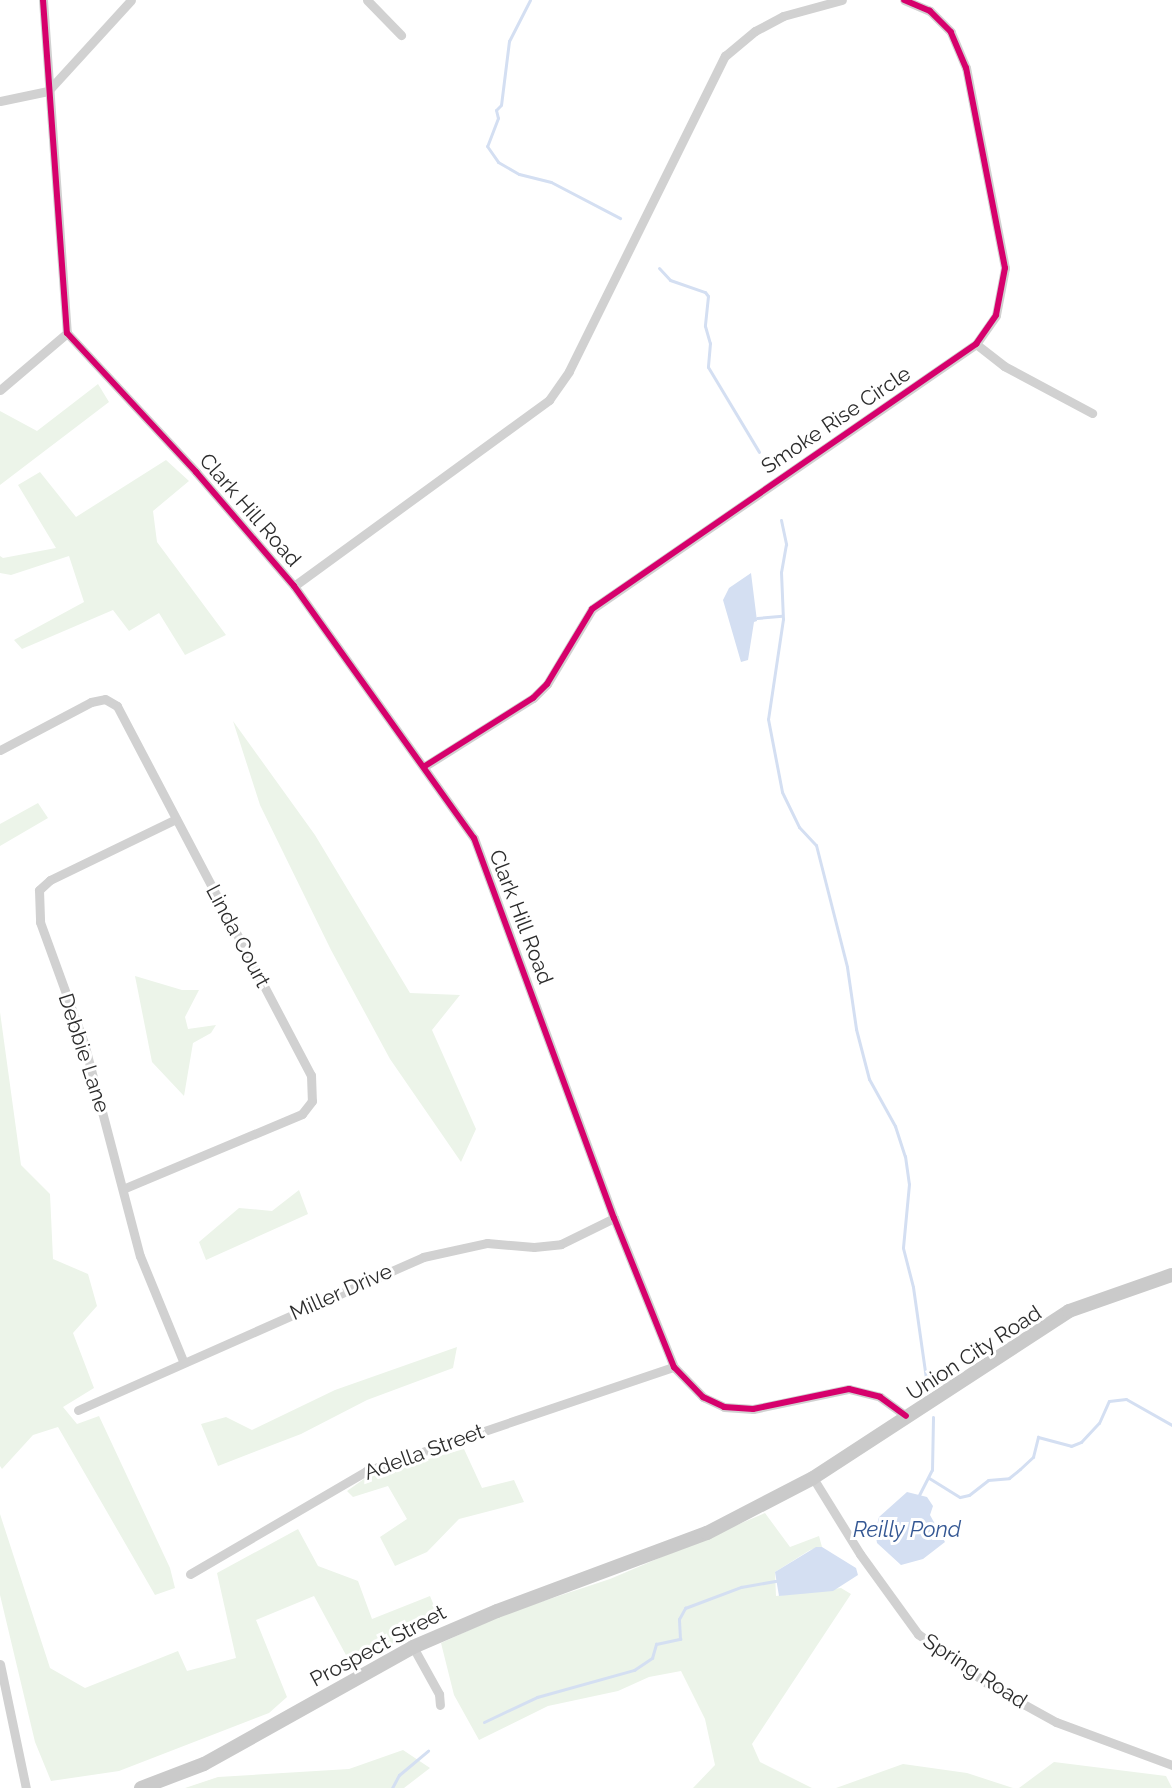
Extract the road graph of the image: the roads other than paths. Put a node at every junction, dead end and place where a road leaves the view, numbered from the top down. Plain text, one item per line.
1 (43, 0) edge
2 (131, 0) edge
3 (367, 0) edge
4 (842, 0) edge
5 (904, 0) edge
6 (401, 35) dead end
7 (48, 91) junction
8 (0, 101) edge
9 (67, 333) junction
10 (976, 344) junction
11 (0, 390) edge
12 (1092, 413) dead end
13 (294, 586) junction
14 (0, 750) edge
15 (425, 766) junction
16 (176, 819) junction
17 (125, 1188) junction
18 (614, 1218) junction
19 (1172, 1275) edge
20 (183, 1361) junction
21 (674, 1367) junction
22 (78, 1410) dead end
23 (906, 1416) junction
24 (813, 1478) junction
25 (642, 1559) joint
26 (190, 1574) dead end
27 (413, 1647) junction
28 (0, 1664) edge
29 (440, 1705) dead end
30 (1172, 1765) edge
31 (26, 1788) edge
32 (141, 1788) edge

1 - 7 street
2 - 7 street
3 - 6 street
4 - 13 street
5 - 10 street, Smoke Rise Circle
7 - 8 street
7 - 9 street
9 - 11 street
9 - 13 street, Clark Hill Road
10 - 12 street
10 - 15 street, Smoke Rise Circle
13 - 15 street, Clark Hill Road
14 - 16 street, Linda Court
15 - 18 street, Clark Hill Road
16 - 17 street, Debbie Lane
16 - 17 street, Linda Court
17 - 20 street, Debbie Lane
18 - 20 street, Miller Drive
18 - 21 street, Clark Hill Road
19 - 23 main road, Union City Road
20 - 22 street, Miller Drive
21 - 23 street, Clark Hill Road
21 - 26 street, Adella Street
23 - 24 main road, Union City Road
24 - 25 main road, Union City Road
24 - 30 street, Spring Road
25 - 27 main road, Prospect Street
27 - 29 street
27 - 32 main road, Prospect Street
28 - 31 street

